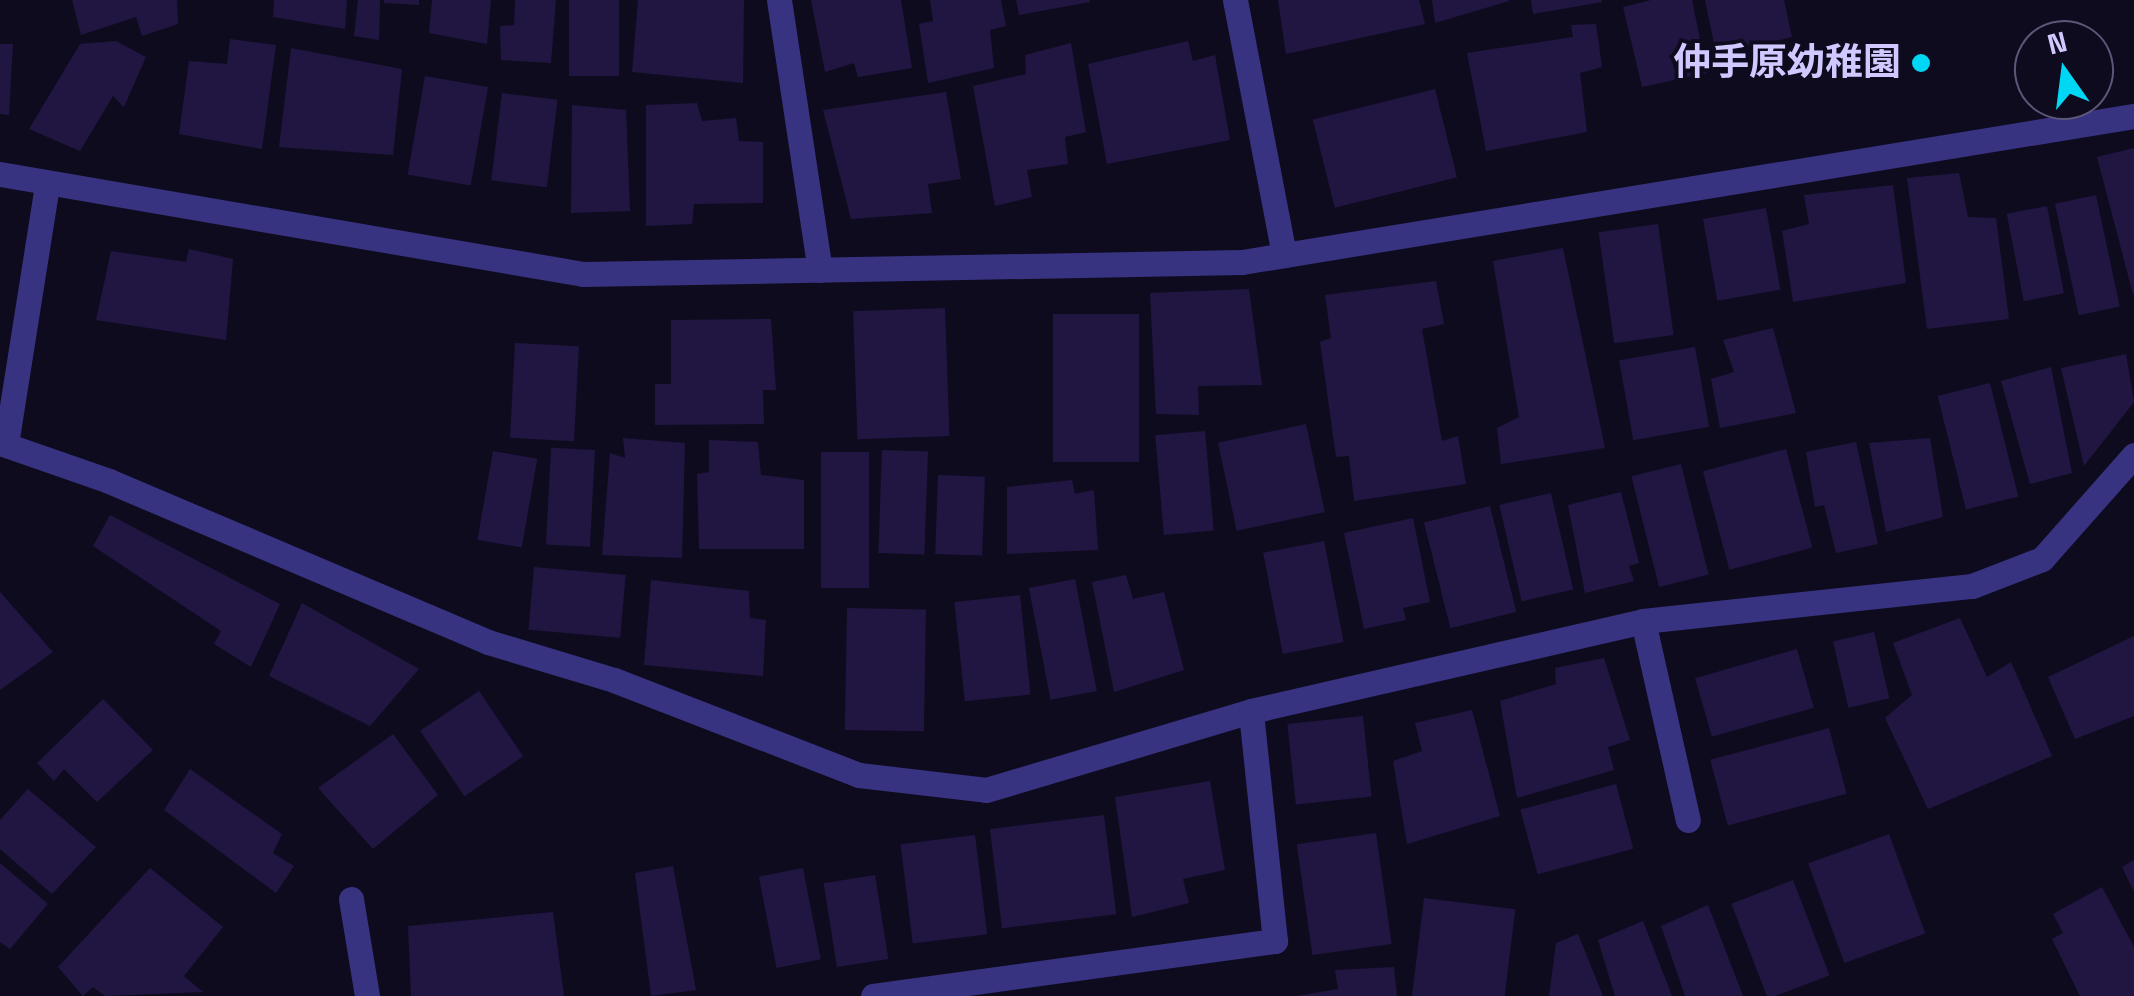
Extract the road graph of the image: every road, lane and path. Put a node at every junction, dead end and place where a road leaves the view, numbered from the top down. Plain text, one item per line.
1 (779, 0) edge
2 (1235, 0) edge
3 (2134, 116) edge
4 (0, 174) edge
5 (47, 184) junction
6 (1284, 255) junction
7 (820, 270) junction
8 (3, 443) edge
9 (2134, 455) edge
10 (1643, 621) junction
11 (1251, 711) junction
12 (1688, 820) dead end
13 (351, 899) dead end
14 (368, 996) edge
15 (873, 996) edge

1 - 7 street
2 - 6 street
3 - 6 street
4 - 5 street
5 - 7 street
5 - 8 street
6 - 7 street
8 - 11 street
9 - 10 street
10 - 11 street
10 - 12 street
11 - 15 street
13 - 14 street

